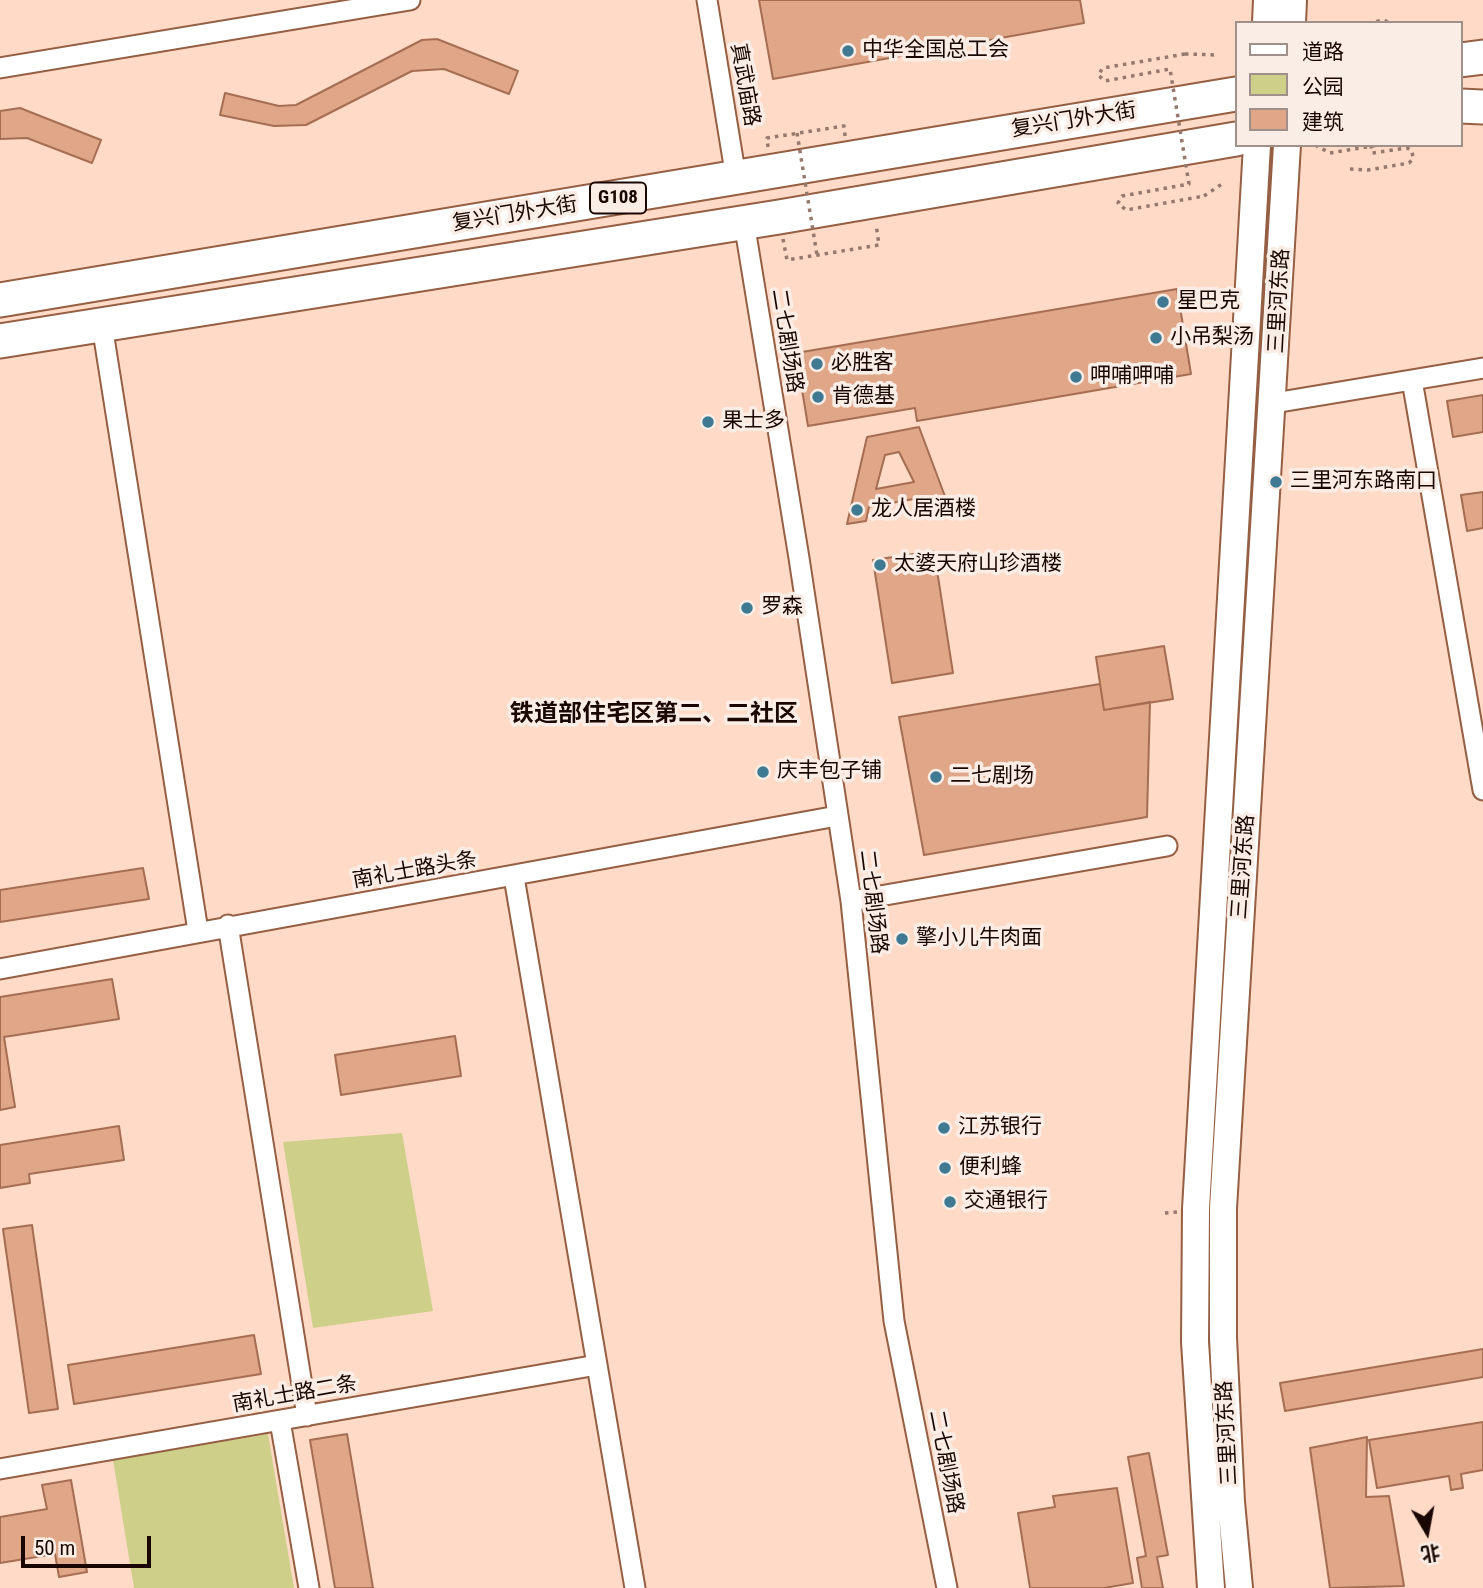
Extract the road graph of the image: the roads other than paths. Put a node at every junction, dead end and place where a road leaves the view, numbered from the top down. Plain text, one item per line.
1 (410, 0) edge
2 (707, 0) edge
3 (1267, 0) edge
4 (1293, 0) edge
5 (1266, 21) edge
6 (1292, 21) edge
7 (1483, 57) edge
8 (1462, 60) edge
9 (0, 68) edge
10 (1234, 94) edge
11 (1462, 106) edge
12 (1483, 107) edge
13 (1234, 139) edge
14 (1257, 147) edge
15 (1287, 147) edge
16 (736, 178) junction
17 (744, 222) junction
18 (0, 300) edge
19 (102, 325) junction
20 (0, 341) edge
21 (1483, 368) edge
22 (1412, 380) junction
23 (1274, 402) junction
24 (1483, 790) edge
25 (837, 816) junction
26 (1167, 846) dead end
27 (514, 877) junction
28 (851, 901) junction
29 (228, 925) junction
30 (198, 931) junction
31 (0, 969) edge
32 (597, 1365) junction
33 (307, 1416) junction
34 (280, 1421) junction
35 (0, 1469) edge
36 (309, 1588) edge
37 (635, 1588) edge
38 (947, 1588) edge
39 (1211, 1588) edge
40 (1239, 1588) edge

1 - 9 street
2 - 16 street, 真武庙路
3 - 5 main road
4 - 6 main road
7 - 8 highway
10 - 16 highway, 复兴门外大街 / G108
11 - 12 highway
13 - 17 highway, 复兴门外大街 / G108
14 - 39 main road, 三里河东路
15 - 23 main road, 三里河东路
16 - 18 highway, 复兴门外大街 / G108
17 - 19 highway, 复兴门外大街 / G108
17 - 25 street, 二七剧场路
19 - 20 highway, 复兴门外大街 / G108
19 - 30 street
21 - 22 street
22 - 23 street
22 - 24 street
23 - 40 main road, 三里河东路
25 - 27 street, 南礼士路头条
25 - 28 street, 二七剧场路
26 - 28 street
27 - 29 street, 南礼士路头条
27 - 32 street
28 - 38 street, 二七剧场路
29 - 30 street, 南礼士路头条
29 - 33 street
30 - 31 street, 南礼士路头条
32 - 33 street, 南礼士路二条
32 - 37 street
33 - 34 street, 南礼士路二条
34 - 35 street, 南礼士路二条
34 - 36 street

